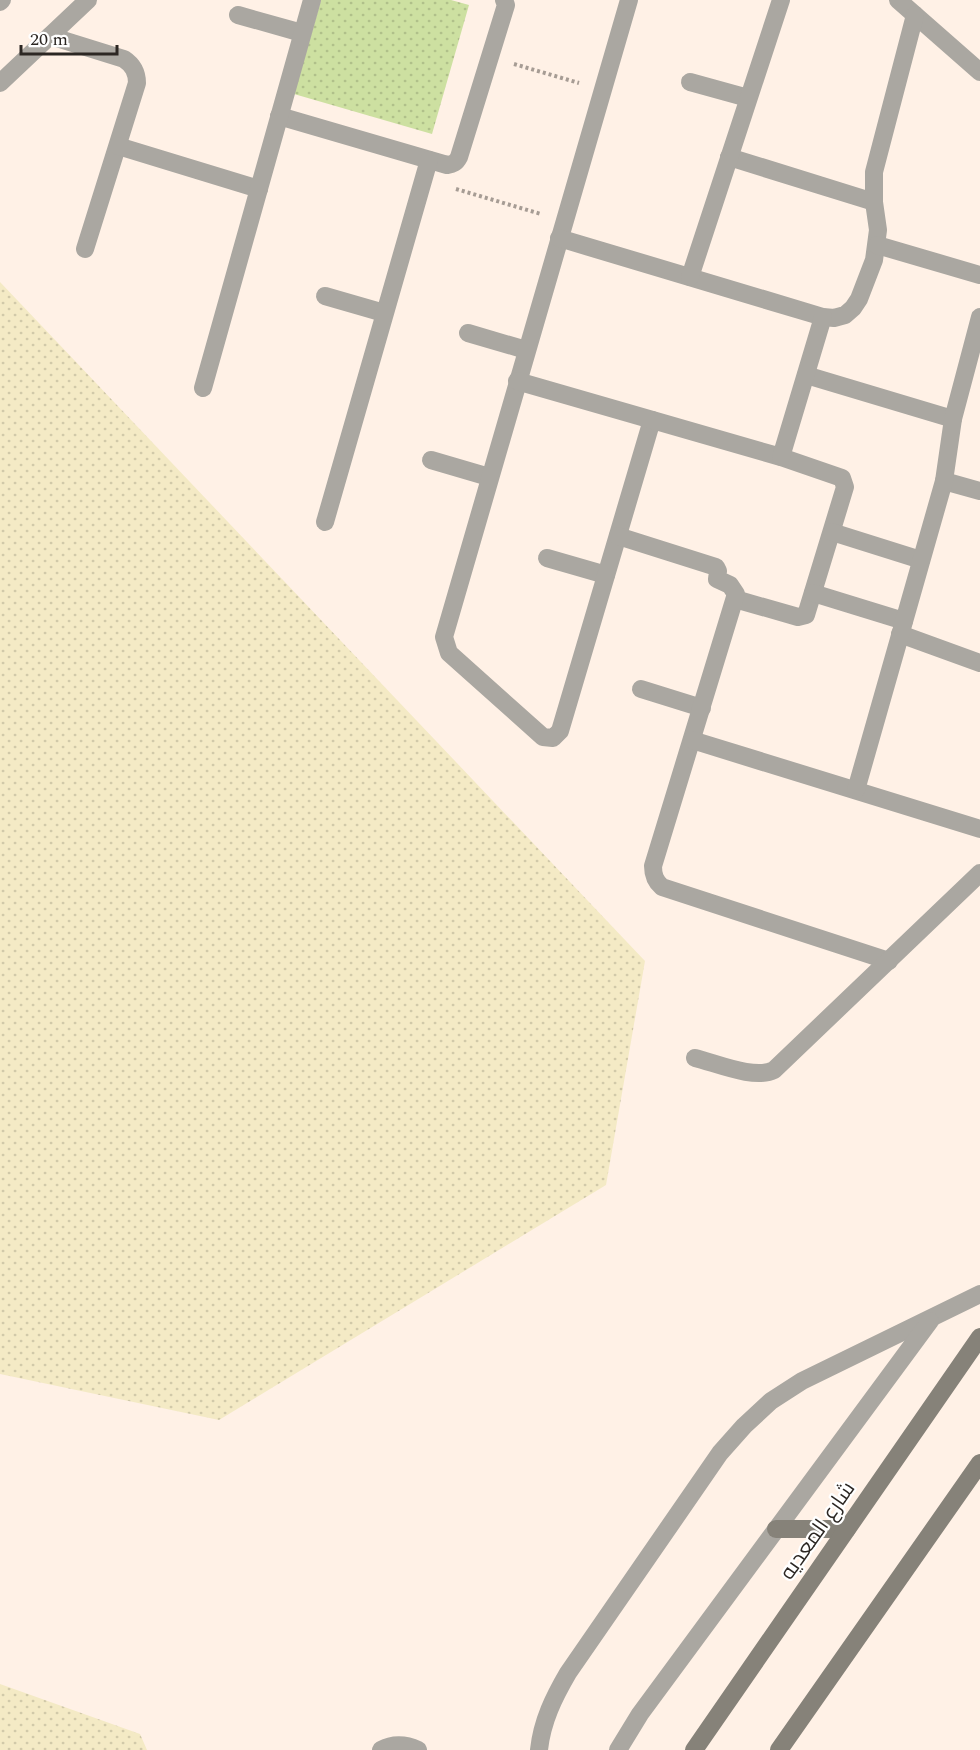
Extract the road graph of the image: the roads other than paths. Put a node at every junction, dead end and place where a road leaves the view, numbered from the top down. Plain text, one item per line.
1 (88, 0) edge
2 (312, 0) edge
3 (504, 0) edge
4 (629, 0) edge
5 (781, 0) edge
6 (898, 0) edge
7 (238, 15) dead end
8 (915, 15) junction
9 (302, 33) junction
10 (50, 36) junction
11 (980, 72) edge
12 (690, 82) dead end
13 (0, 83) edge
14 (748, 98) junction
15 (279, 116) junction
16 (118, 146) junction
17 (729, 157) junction
18 (429, 159) junction
19 (259, 189) junction
20 (874, 202) junction
21 (562, 230) junction
22 (877, 245) junction
23 (85, 249) dead end
24 (980, 275) edge
25 (690, 277) junction
26 (326, 296) dead end
27 (384, 313) junction
28 (823, 317) junction
29 (980, 317) edge
30 (468, 333) dead end
31 (526, 350) junction
32 (974, 362) edge
33 (806, 375) junction
34 (517, 381) junction
35 (203, 388) dead end
36 (953, 418) junction
37 (652, 420) junction
38 (781, 458) junction
39 (431, 460) dead end
40 (489, 477) junction
41 (944, 481) junction
42 (980, 491) edge
43 (325, 522) dead end
44 (831, 531) junction
45 (618, 536) junction
46 (547, 558) dead end
47 (921, 560) junction
48 (606, 575) junction
49 (813, 593) junction
50 (735, 598) junction
51 (902, 627) junction
52 (980, 663) edge
53 (640, 689) dead end
54 (702, 708) junction
55 (692, 740) junction
56 (856, 790) junction
57 (980, 829) edge
58 (980, 873) edge
59 (889, 961) junction
60 (695, 1058) dead end
61 (980, 1294) edge
62 (933, 1317) junction
63 (980, 1337) edge
64 (980, 1463) edge
65 (776, 1529) junction
66 (847, 1529) junction
67 (381, 1750) edge
68 (418, 1750) edge
69 (539, 1750) edge
70 (618, 1750) edge
71 (694, 1750) edge
72 (779, 1750) edge

1 - 10 street
2 - 9 street
3 - 18 street
4 - 21 street
5 - 14 street
6 - 8 street
7 - 9 street
8 - 11 street
8 - 20 street
9 - 15 street
10 - 13 street
10 - 16 street
12 - 14 street
14 - 17 street
15 - 18 street
15 - 19 street
16 - 19 street
16 - 23 street
17 - 20 street
17 - 25 street
18 - 27 street
19 - 35 street
20 - 22 street
21 - 25 street
21 - 31 street
22 - 24 street
22 - 28 street
25 - 28 street
26 - 27 street
27 - 43 street
28 - 33 street
29 - 32 street
30 - 31 street
31 - 34 street
32 - 36 street
33 - 36 street
33 - 38 street
34 - 37 street
34 - 40 street
36 - 41 street
37 - 38 street
37 - 45 street
38 - 44 street
39 - 40 street
40 - 48 street
41 - 42 street
41 - 47 street
44 - 47 street
44 - 49 street
45 - 48 street
45 - 50 street
46 - 48 street
47 - 51 street
49 - 50 street
49 - 51 street
50 - 54 street
51 - 52 street
51 - 56 street
53 - 54 street
54 - 55 street
55 - 56 street
55 - 59 street
56 - 57 street
58 - 59 street
59 - 60 street
61 - 62 street
62 - 65 street
62 - 69 street
63 - 66 main road, شارع المعديه
64 - 72 main road
65 - 66 main road
65 - 70 street
66 - 71 main road, شارع المعديه
67 - 68 street

